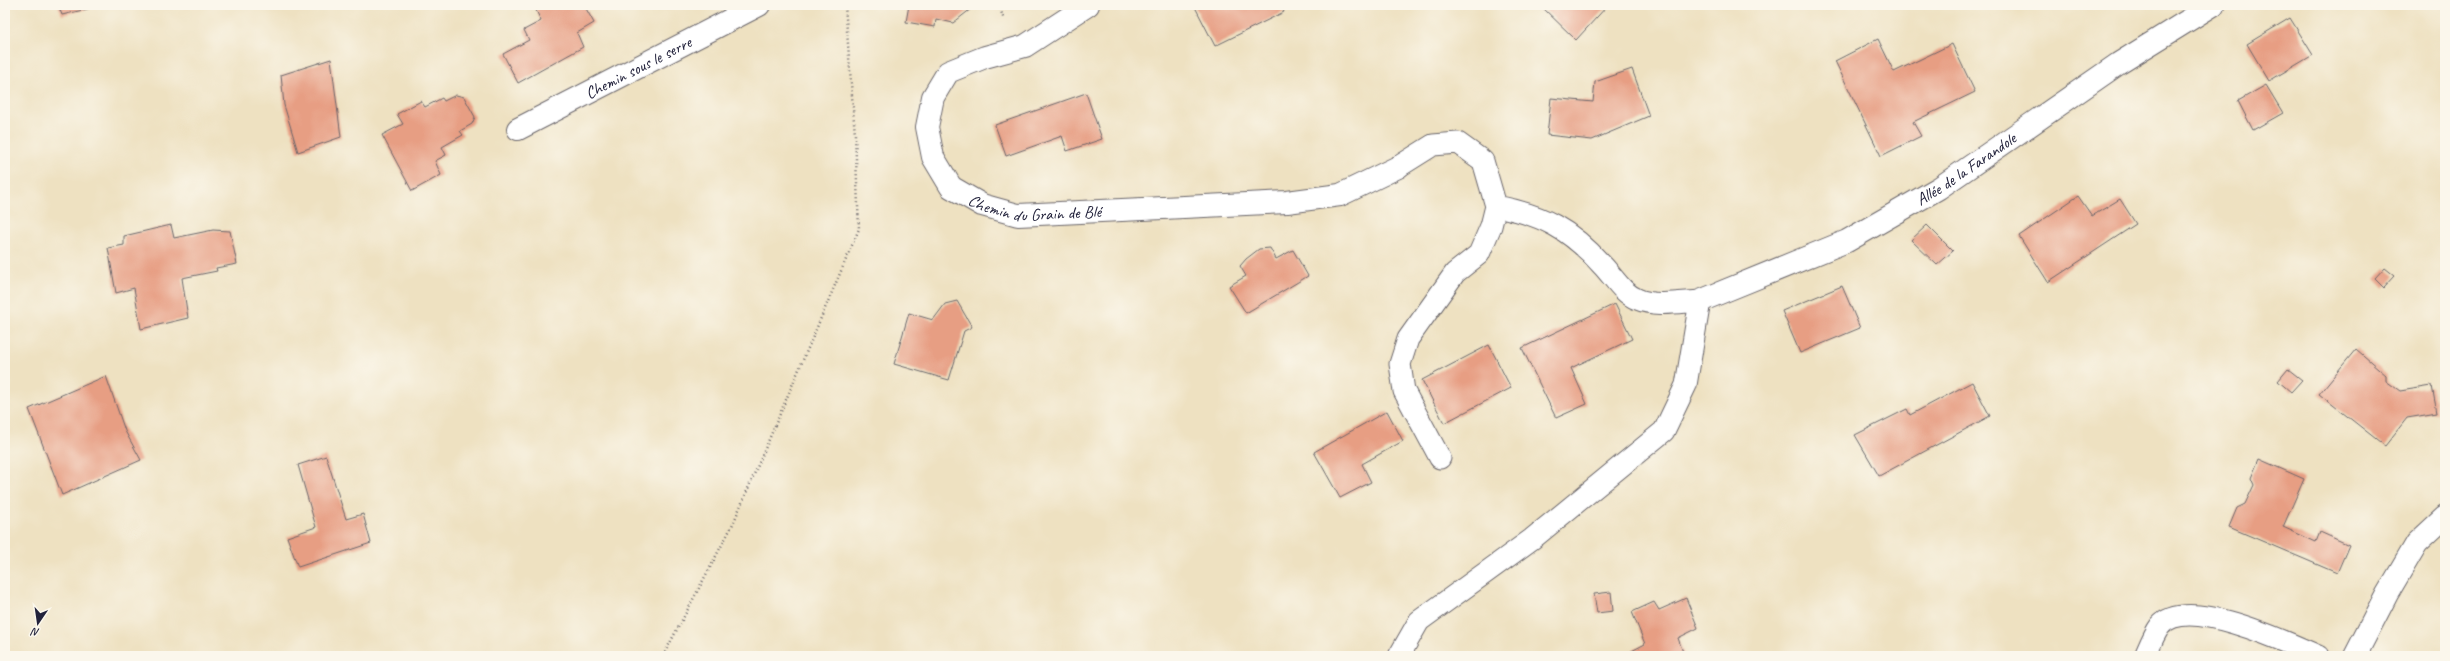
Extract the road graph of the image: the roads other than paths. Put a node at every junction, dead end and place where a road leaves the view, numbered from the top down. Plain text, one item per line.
1 (759, 5) edge
2 (1088, 5) edge
3 (2214, 5) edge
4 (518, 129) dead end
5 (1398, 168) joint
6 (1496, 206) junction
7 (1700, 302) junction
8 (1440, 458) dead end
9 (2445, 517) edge
10 (1399, 656) edge
11 (2145, 656) edge
12 (2318, 656) edge
13 (2354, 656) edge

1 - 4 street, Chemin sous le serre
2 - 5 street, Chemin du Grain de Blé
3 - 7 street, Allée de la Farandole
5 - 6 lane
6 - 7 lane
6 - 8 lane
7 - 10 lane
9 - 13 street
11 - 12 lane

